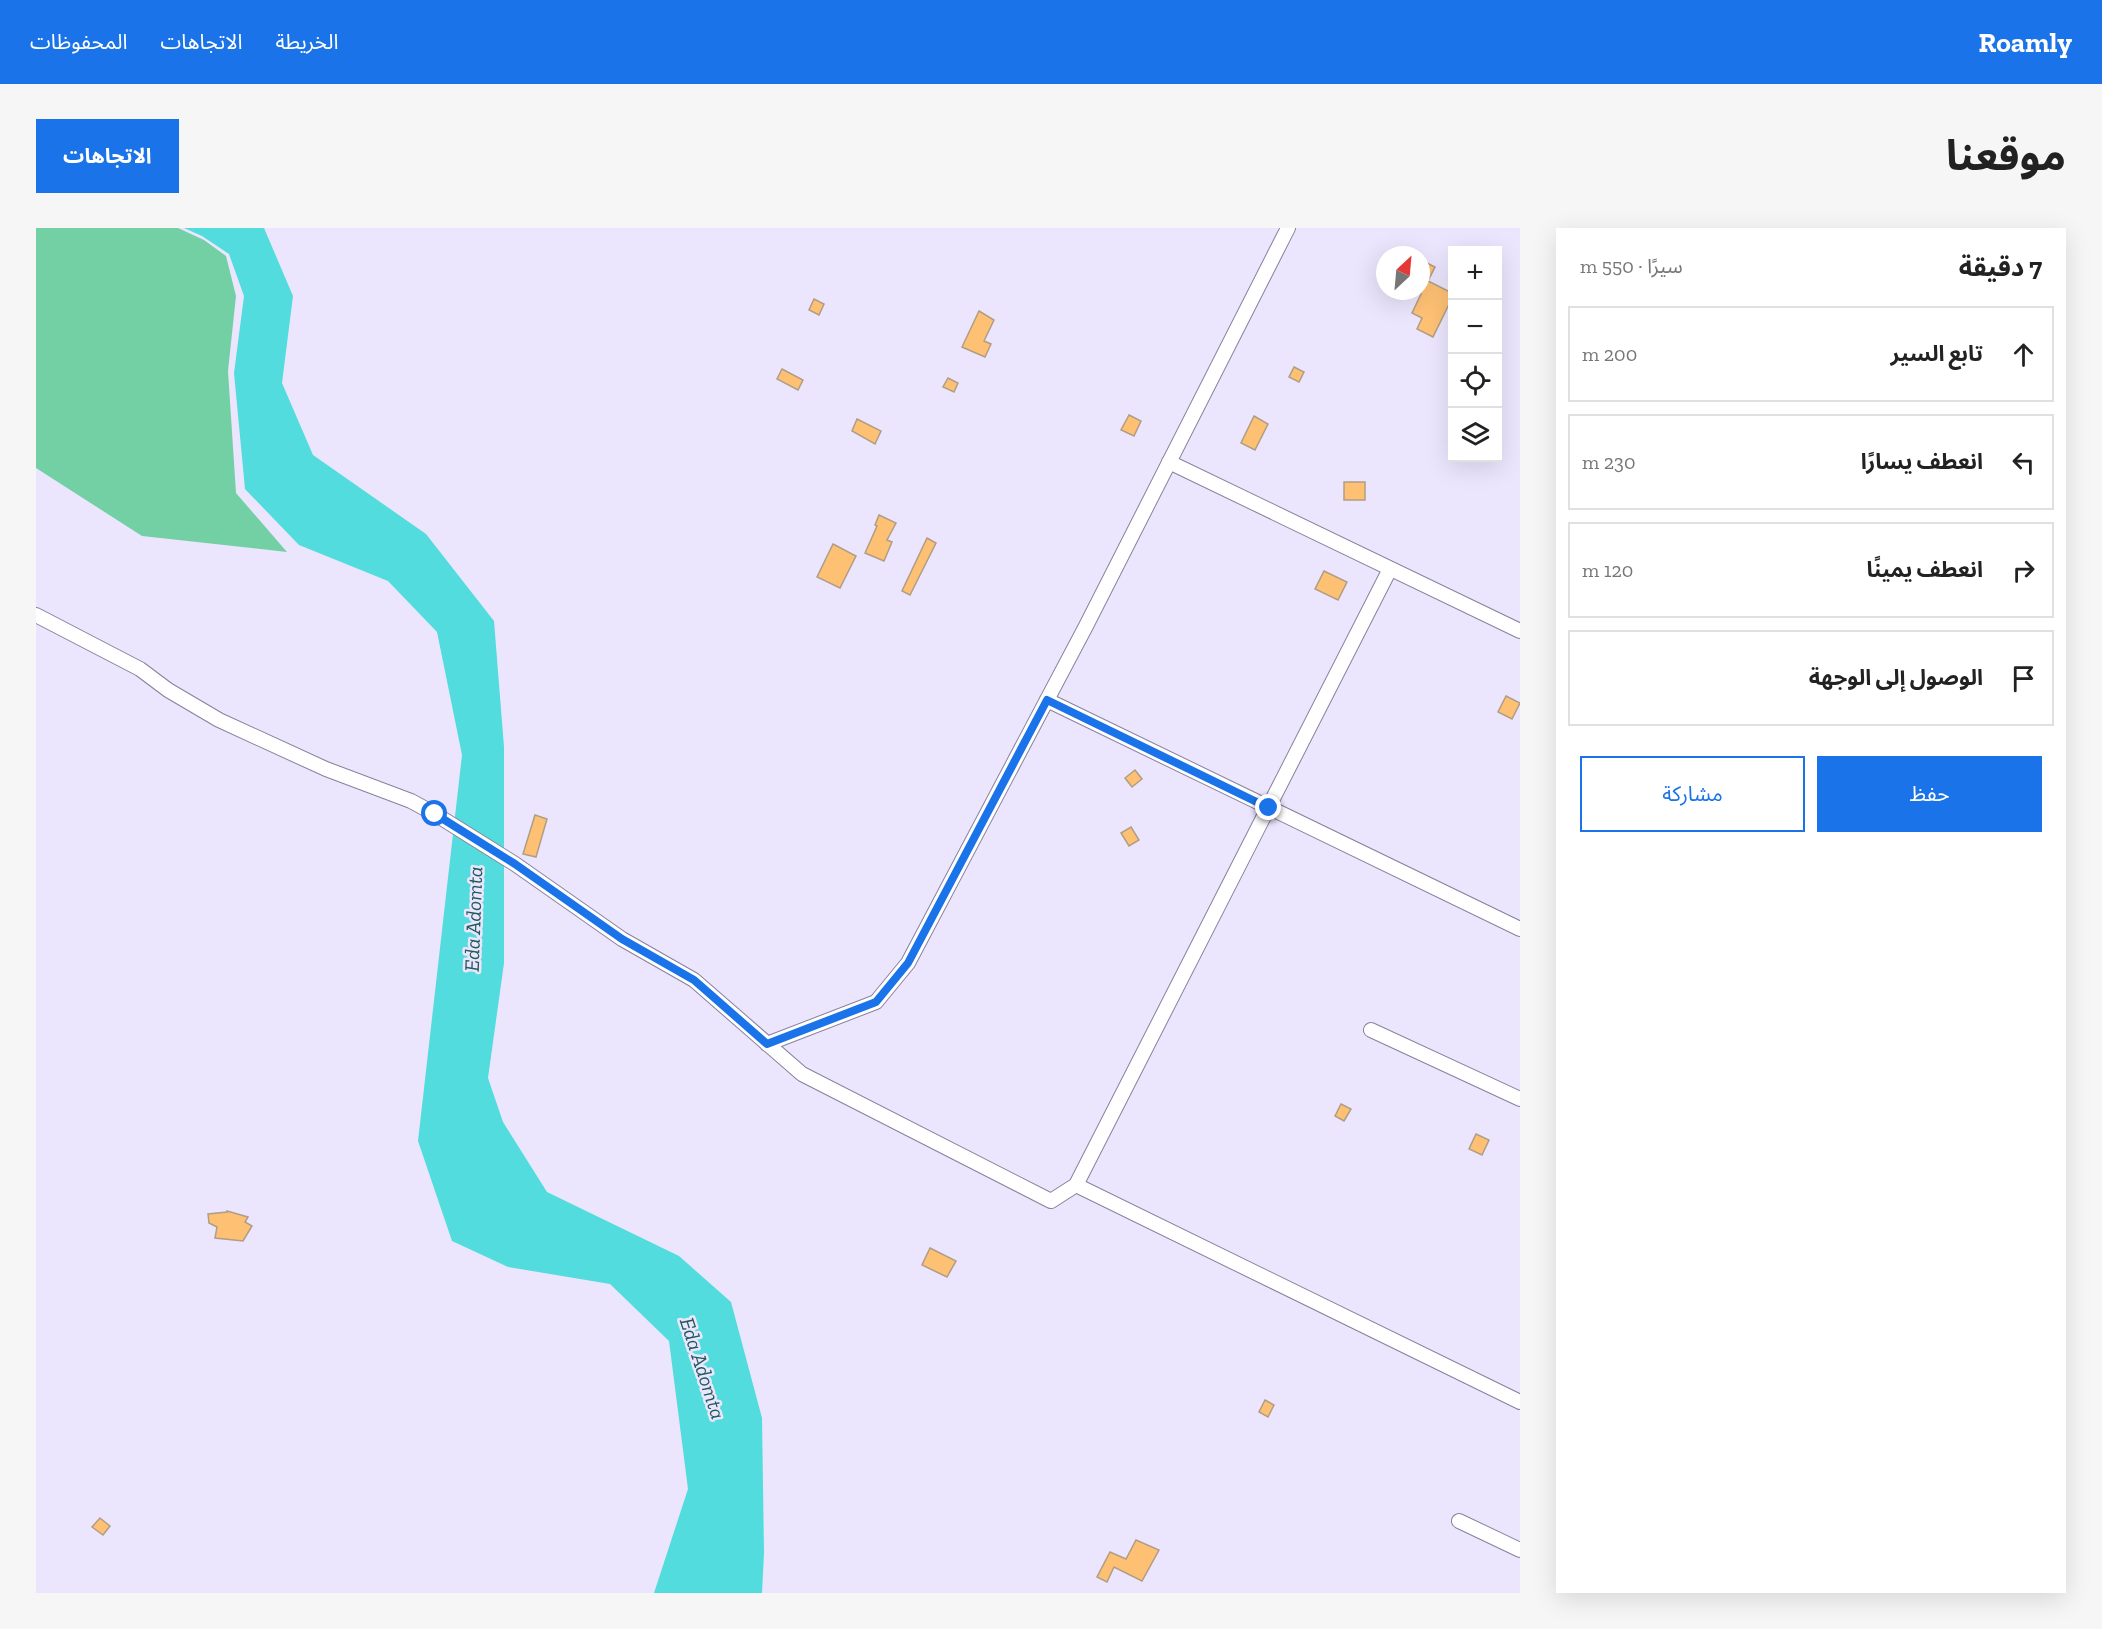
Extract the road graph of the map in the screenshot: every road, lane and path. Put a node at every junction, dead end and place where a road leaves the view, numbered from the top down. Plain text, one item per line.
1 (1288, 228) edge
2 (1169, 462) junction
3 (1390, 569) junction
4 (36, 615) edge
5 (1520, 631) edge
6 (1047, 700) junction
7 (1269, 808) junction
8 (1520, 929) edge
9 (1371, 1030) dead end
10 (767, 1044) junction
11 (1520, 1099) edge
12 (1076, 1185) junction
13 (1520, 1402) edge
14 (1459, 1521) dead end
15 (1520, 1550) edge

1 - 2 street
2 - 3 street
2 - 6 street
3 - 5 street
3 - 7 street
4 - 10 street
6 - 7 street
6 - 10 street
7 - 8 street
7 - 12 street
9 - 11 street
10 - 12 street
12 - 13 street
14 - 15 street

